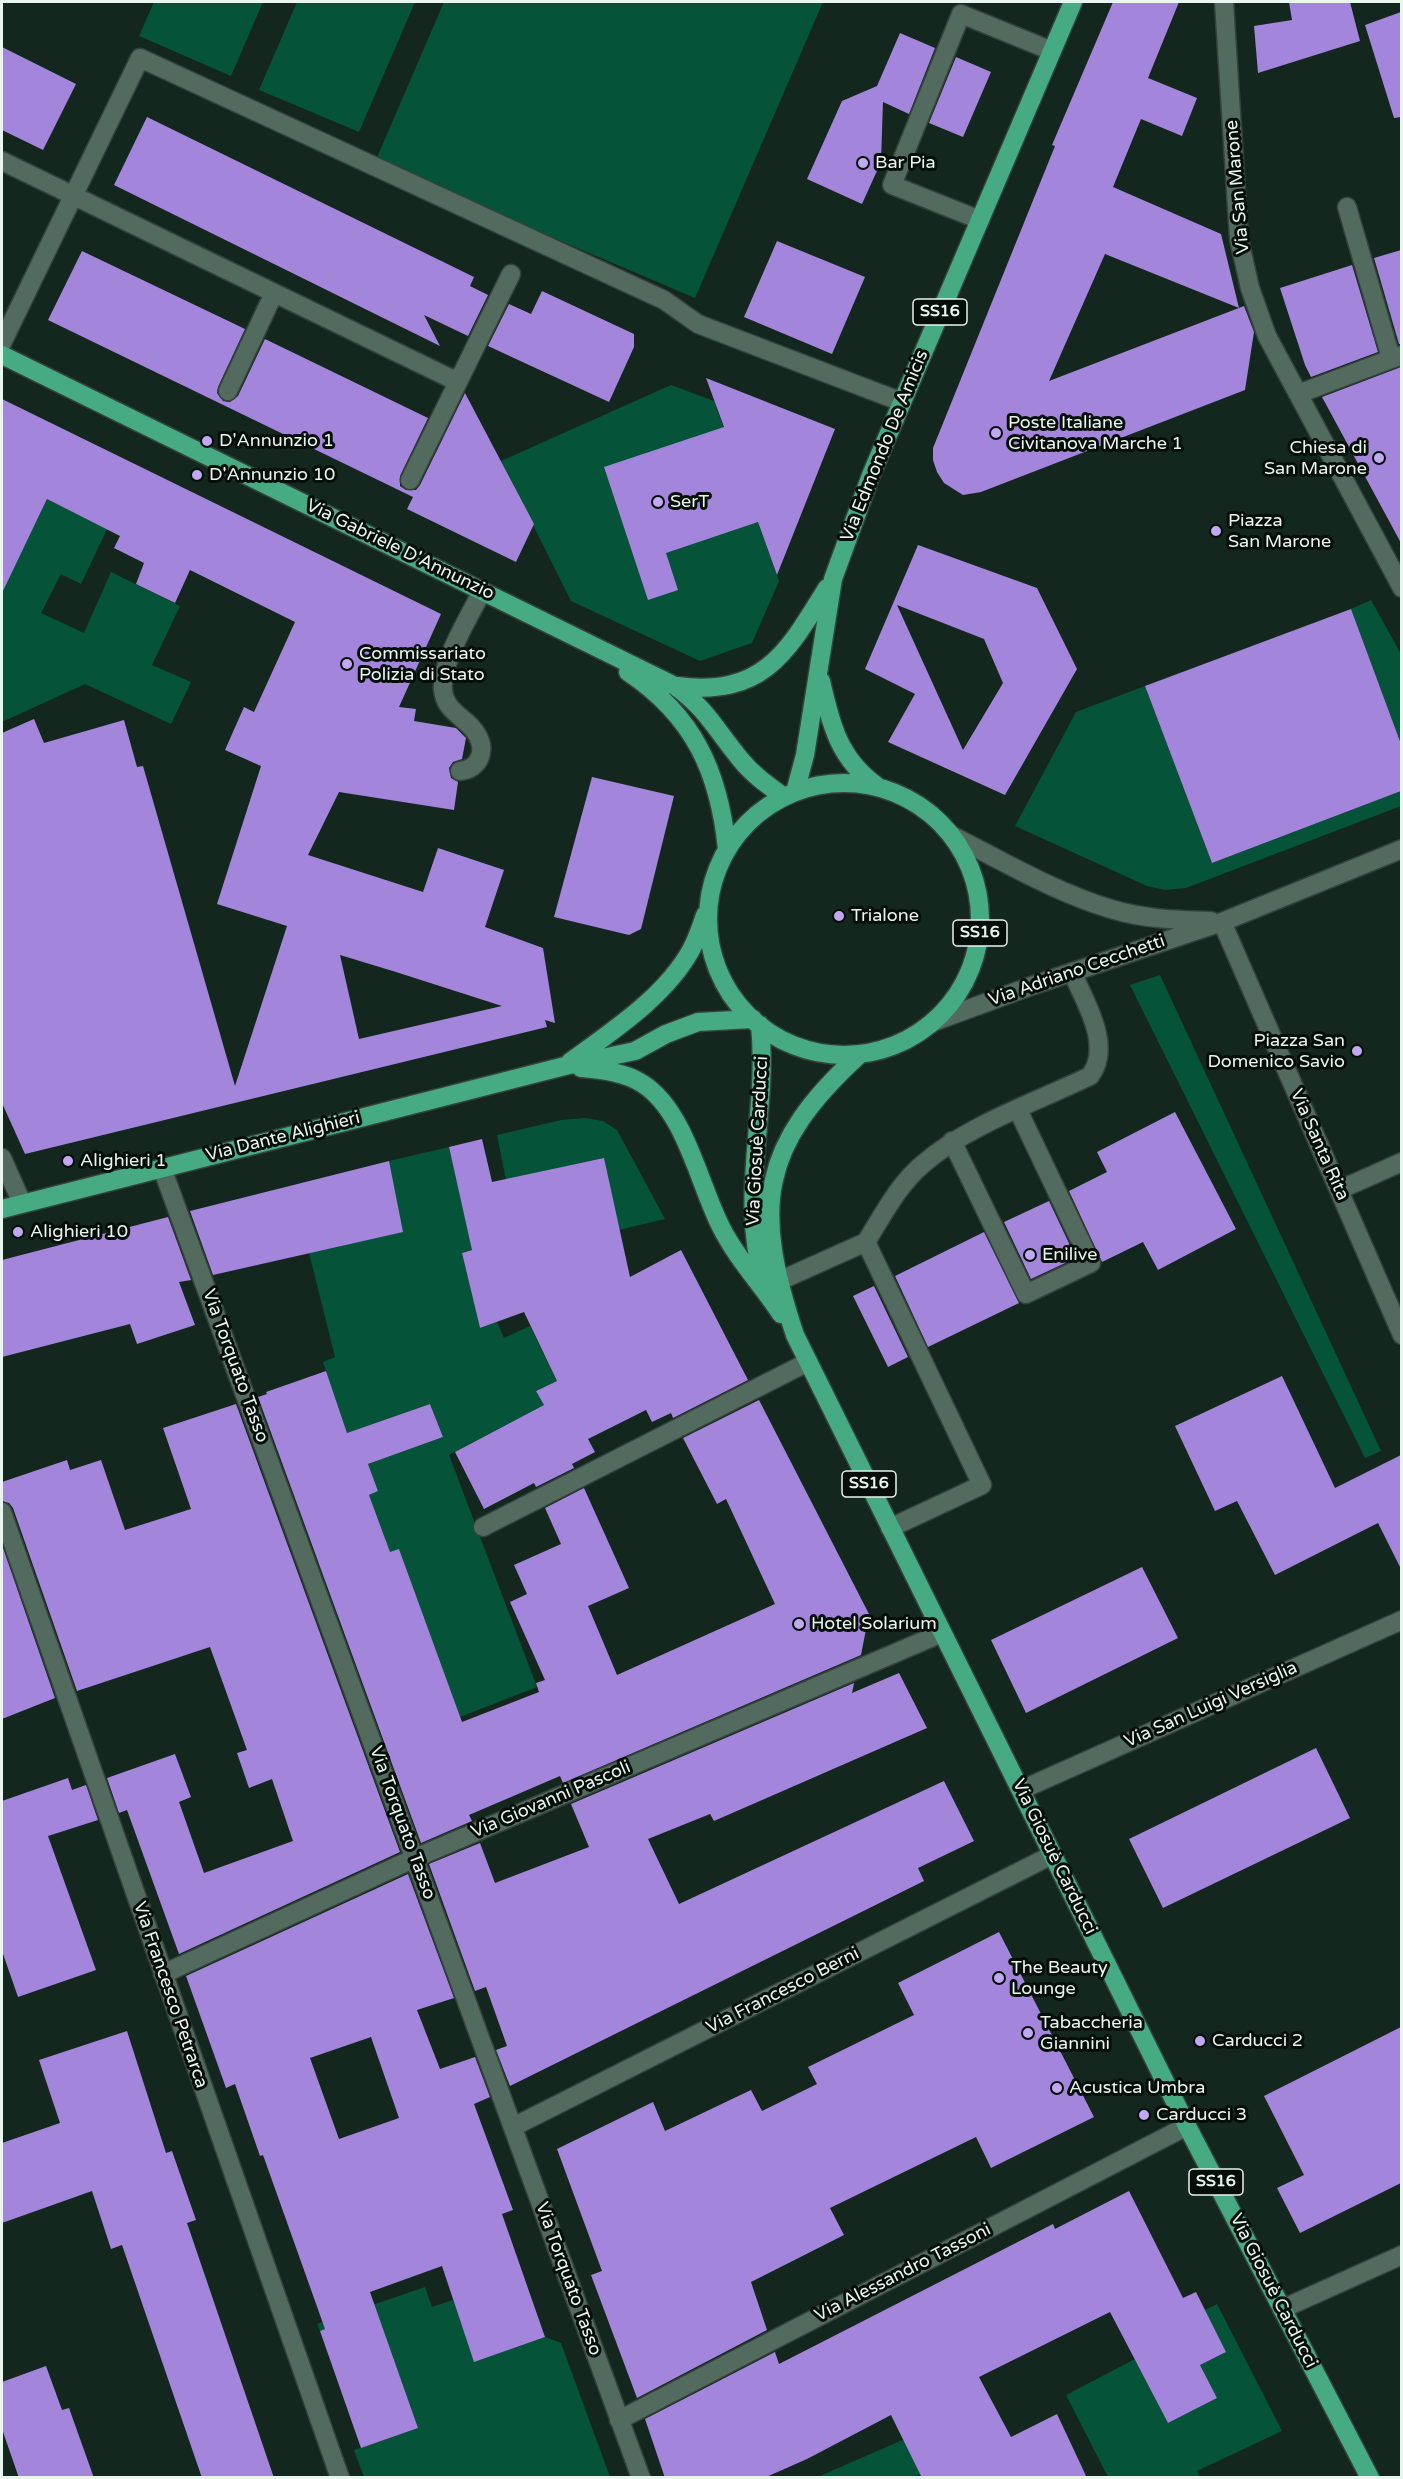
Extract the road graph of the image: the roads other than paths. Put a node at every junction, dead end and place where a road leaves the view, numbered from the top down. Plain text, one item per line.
1 (1073, 2) edge
2 (1224, 2) edge
3 (1052, 51) junction
4 (2, 161) edge
5 (73, 195) junction
6 (1347, 207) dead end
7 (980, 220) junction
8 (511, 274) dead end
9 (274, 293) junction
10 (2, 343) edge
11 (2, 355) edge
12 (1396, 356) edge
13 (458, 382) junction
14 (228, 391) dead end
15 (1298, 394) junction
16 (902, 402) junction
17 (410, 480) dead end
18 (833, 579) junction
19 (1401, 588) edge
20 (482, 591) junction
21 (572, 635) junction
22 (818, 665) junction
23 (675, 686) junction
24 (460, 771) dead end
25 (879, 787) junction
26 (790, 795) junction
27 (953, 836) junction
28 (728, 849) junction
29 (1401, 849) edge
30 (708, 908) junction
31 (1222, 922) junction
32 (1072, 972) junction
33 (756, 1022) junction
34 (933, 1022) junction
35 (860, 1054) junction
36 (565, 1066) junction
37 (1018, 1110) junction
38 (952, 1142) junction
39 (2, 1158) edge
40 (1401, 1162) edge
41 (162, 1168) junction
42 (1339, 1190) junction
43 (22, 1203) junction
44 (2, 1209) edge
45 (866, 1242) junction
46 (772, 1287) junction
47 (1401, 1335) edge
48 (808, 1362) junction
49 (2, 1512) edge
50 (483, 1527) dead end
51 (890, 1528) junction
52 (1401, 1620) edge
53 (942, 1633) junction
54 (1021, 1791) junction
55 (1052, 1855) junction
56 (415, 1858) junction
57 (163, 1974) junction
58 (1187, 2126) junction
59 (513, 2127) junction
60 (1401, 2255) edge
61 (1282, 2309) junction
62 (620, 2420) junction
63 (340, 2478) edge
64 (640, 2478) edge
65 (1370, 2478) edge

1 - 3 main road, Via Edmondo De Amicis / SS16
2 - 15 street, Via San Marone
3 - 7 main road, Via Edmondo De Amicis / SS16
3 - 7 street
4 - 5 street
5 - 9 street
5 - 10 street
5 - 16 street
6 - 12 street
7 - 16 main road, Via Edmondo De Amicis / SS16
8 - 13 street
9 - 13 street
9 - 14 street
11 - 20 main road, Via Gabriele D'Annunzio
12 - 15 street
13 - 17 street
15 - 19 street, Via San Marone
16 - 18 main road, Via Edmondo De Amicis / SS16
18 - 22 main road, Via Edmondo De Amicis / SS16
18 - 23 main road, Via Gabriele D'Annunzio
20 - 21 main road, Via Gabriele D'Annunzio
20 - 24 street
21 - 23 main road, Via Gabriele D'Annunzio
21 - 28 main road, Via Gabriele D'Annunzio
22 - 25 main road, Via Edmondo De Amicis / SS16
22 - 26 main road, Via Edmondo De Amicis / SS16
23 - 26 main road, Via Gabriele D'Annunzio
25 - 26 main road, SS16
25 - 27 main road, SS16
26 - 28 main road, SS16
27 - 31 street, Via Adriano Cecchetti
27 - 34 main road, SS16
28 - 30 main road, SS16
29 - 31 street, Via Adriano Cecchetti
30 - 33 main road, SS16
30 - 36 main road, Via Dante Alighieri
31 - 32 street, Via Adriano Cecchetti
31 - 42 street, Via Santa Rita
32 - 34 street, Via Adriano Cecchetti
32 - 37 street
33 - 35 main road, SS16
33 - 36 main road, Via Dante Alighieri
33 - 46 main road, Via Giosuè Carducci / SS16
34 - 35 main road, SS16
35 - 46 main road, Via Giosuè Carducci / SS16
36 - 41 main road, Via Dante Alighieri
36 - 46 main road, Via Giosuè Carducci
37 - 38 street
37 - 38 street
38 - 45 street
39 - 43 street
40 - 42 street
41 - 43 main road, Via Dante Alighieri
41 - 56 street, Via Torquato Tasso
42 - 47 street, Via Santa Rita
43 - 44 main road, Via Dante Alighieri
45 - 46 street
45 - 51 street
46 - 48 main road, Via Giosuè Carducci / SS16
48 - 50 street
48 - 51 main road, Via Giosuè Carducci / SS16
49 - 57 street, Via Francesco Petrarca
51 - 53 main road, Via Giosuè Carducci / SS16
52 - 54 street, Via San Luigi Versiglia
53 - 54 main road, Via Giosuè Carducci / SS16
53 - 56 street, Via Giovanni Pascoli
54 - 55 main road, Via Giosuè Carducci / SS16
55 - 58 main road, Via Giosuè Carducci / SS16
55 - 59 street, Via Francesco Berni
56 - 57 street, Via Giovanni Pascoli
56 - 59 street, Via Torquato Tasso
57 - 63 street, Via Francesco Petrarca
58 - 61 main road, Via Giosuè Carducci / SS16
58 - 62 street, Via Alessandro Tassoni
59 - 62 street, Via Torquato Tasso
60 - 61 street
61 - 65 main road, Via Giosuè Carducci / SS16
62 - 64 street, Via Torquato Tasso

